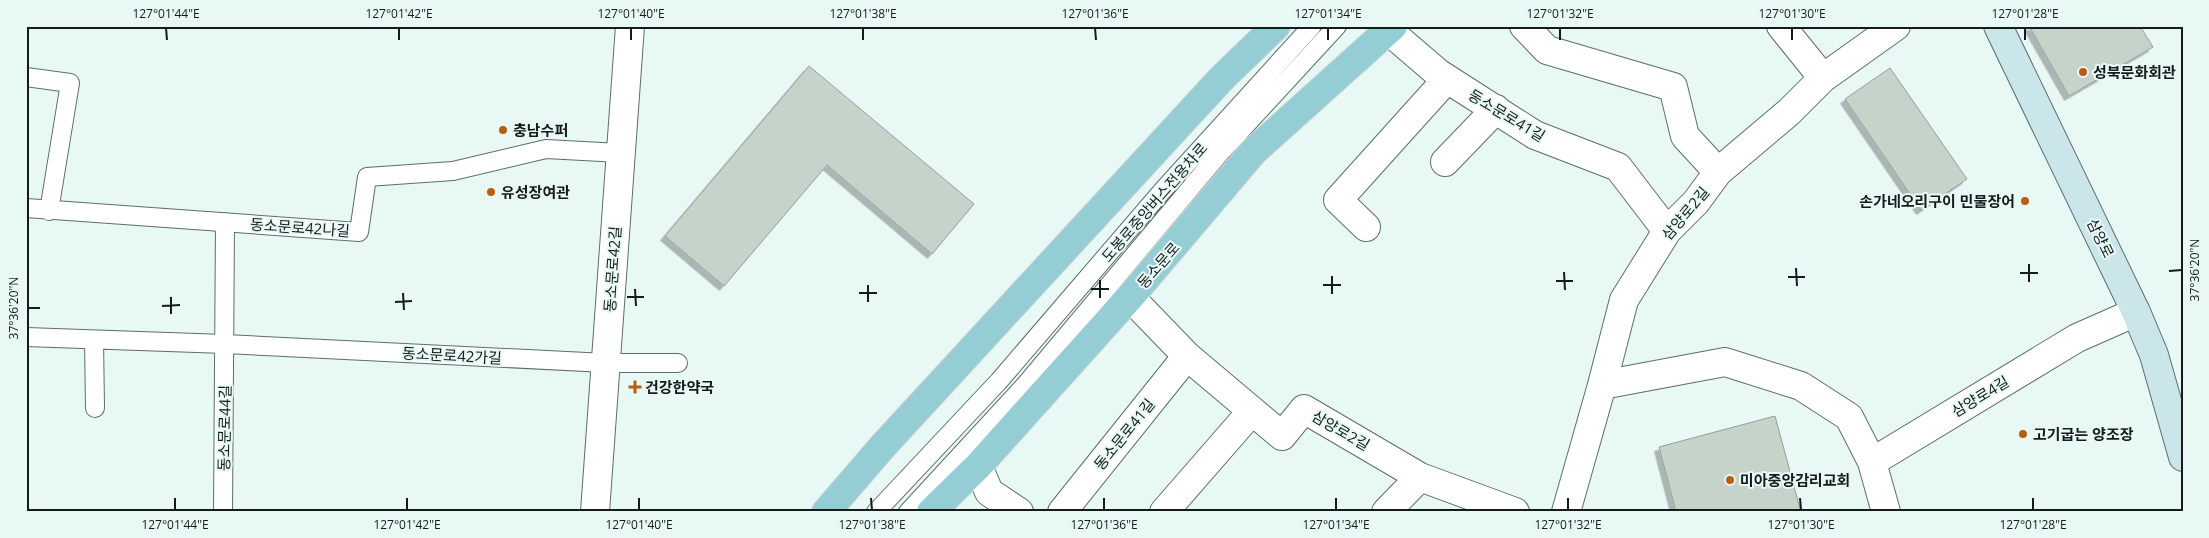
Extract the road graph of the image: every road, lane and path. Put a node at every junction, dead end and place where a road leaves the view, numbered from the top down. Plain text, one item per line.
1 (630, 26) edge
2 (1312, 26) edge
3 (1337, 26) edge
4 (1524, 26) edge
5 (1781, 26) edge
6 (1896, 26) edge
7 (1998, 26) edge
8 (1267, 29) edge
9 (1391, 29) edge
10 (26, 77) edge
11 (1823, 78) junction
12 (1447, 79) junction
13 (1496, 109) junction
14 (620, 153) junction
15 (1445, 162) dead end
16 (1718, 172) junction
17 (26, 208) edge
18 (49, 211) junction
19 (225, 222) junction
20 (1366, 227) dead end
21 (1668, 231) junction
22 (1130, 297) junction
23 (2136, 312) junction
24 (26, 337) edge
25 (94, 340) junction
26 (225, 344) junction
27 (1187, 356) junction
28 (606, 363) junction
29 (678, 363) dead end
30 (1602, 385) junction
31 (95, 408) dead end
32 (1252, 411) junction
33 (2183, 457) edge
34 (1872, 462) junction
35 (978, 466) junction
36 (1420, 477) junction
37 (223, 512) edge
38 (595, 512) edge
39 (826, 512) edge
40 (876, 512) edge
41 (908, 512) edge
42 (930, 512) edge
43 (1019, 512) edge
44 (1062, 512) edge
45 (1164, 512) edge
46 (1386, 512) edge
47 (1515, 512) edge
48 (1566, 512) edge
49 (1886, 512) edge

1 - 14 street, 동소문로42길
2 - 40 lane, 도봉로중앙버스전용차로
3 - 41 lane, 도봉로중앙버스전용차로
4 - 16 street
5 - 11 street
6 - 11 street, 삼양로2길
7 - 23 main road, 삼양로
8 - 39 main road
9 - 12 street, 동소문로41길
9 - 22 main road, 동소문로
10 - 18 lane
11 - 16 street, 삼양로2길
12 - 13 street, 동소문로41길
12 - 20 street
13 - 15 street
13 - 21 street, 동소문로41길
14 - 19 lane, 동소문로42나길
14 - 28 street, 동소문로42길
16 - 21 street, 삼양로2길
17 - 18 lane, 동소문로42나길
18 - 19 lane, 동소문로42나길
19 - 26 lane
21 - 30 street, 삼양로2길
22 - 27 street, 삼양로2길
22 - 35 main road, 동소문로
23 - 33 main road, 삼양로
23 - 34 street, 삼양로4길
24 - 25 lane, 동소문로42가길
25 - 26 lane, 동소문로42가길
25 - 31 lane
26 - 28 lane, 동소문로42가길
26 - 37 lane, 동소문로44길
27 - 32 street, 삼양로2길
27 - 44 street, 동소문로41길
28 - 29 lane, 동소문로42가길
28 - 38 street, 동소문로42길
30 - 34 street
30 - 48 street, 삼양로2길
32 - 36 street, 삼양로2길
32 - 45 street
34 - 49 street
35 - 42 main road, 동소문로
35 - 43 street
36 - 46 street
36 - 47 street, 삼양로2길

